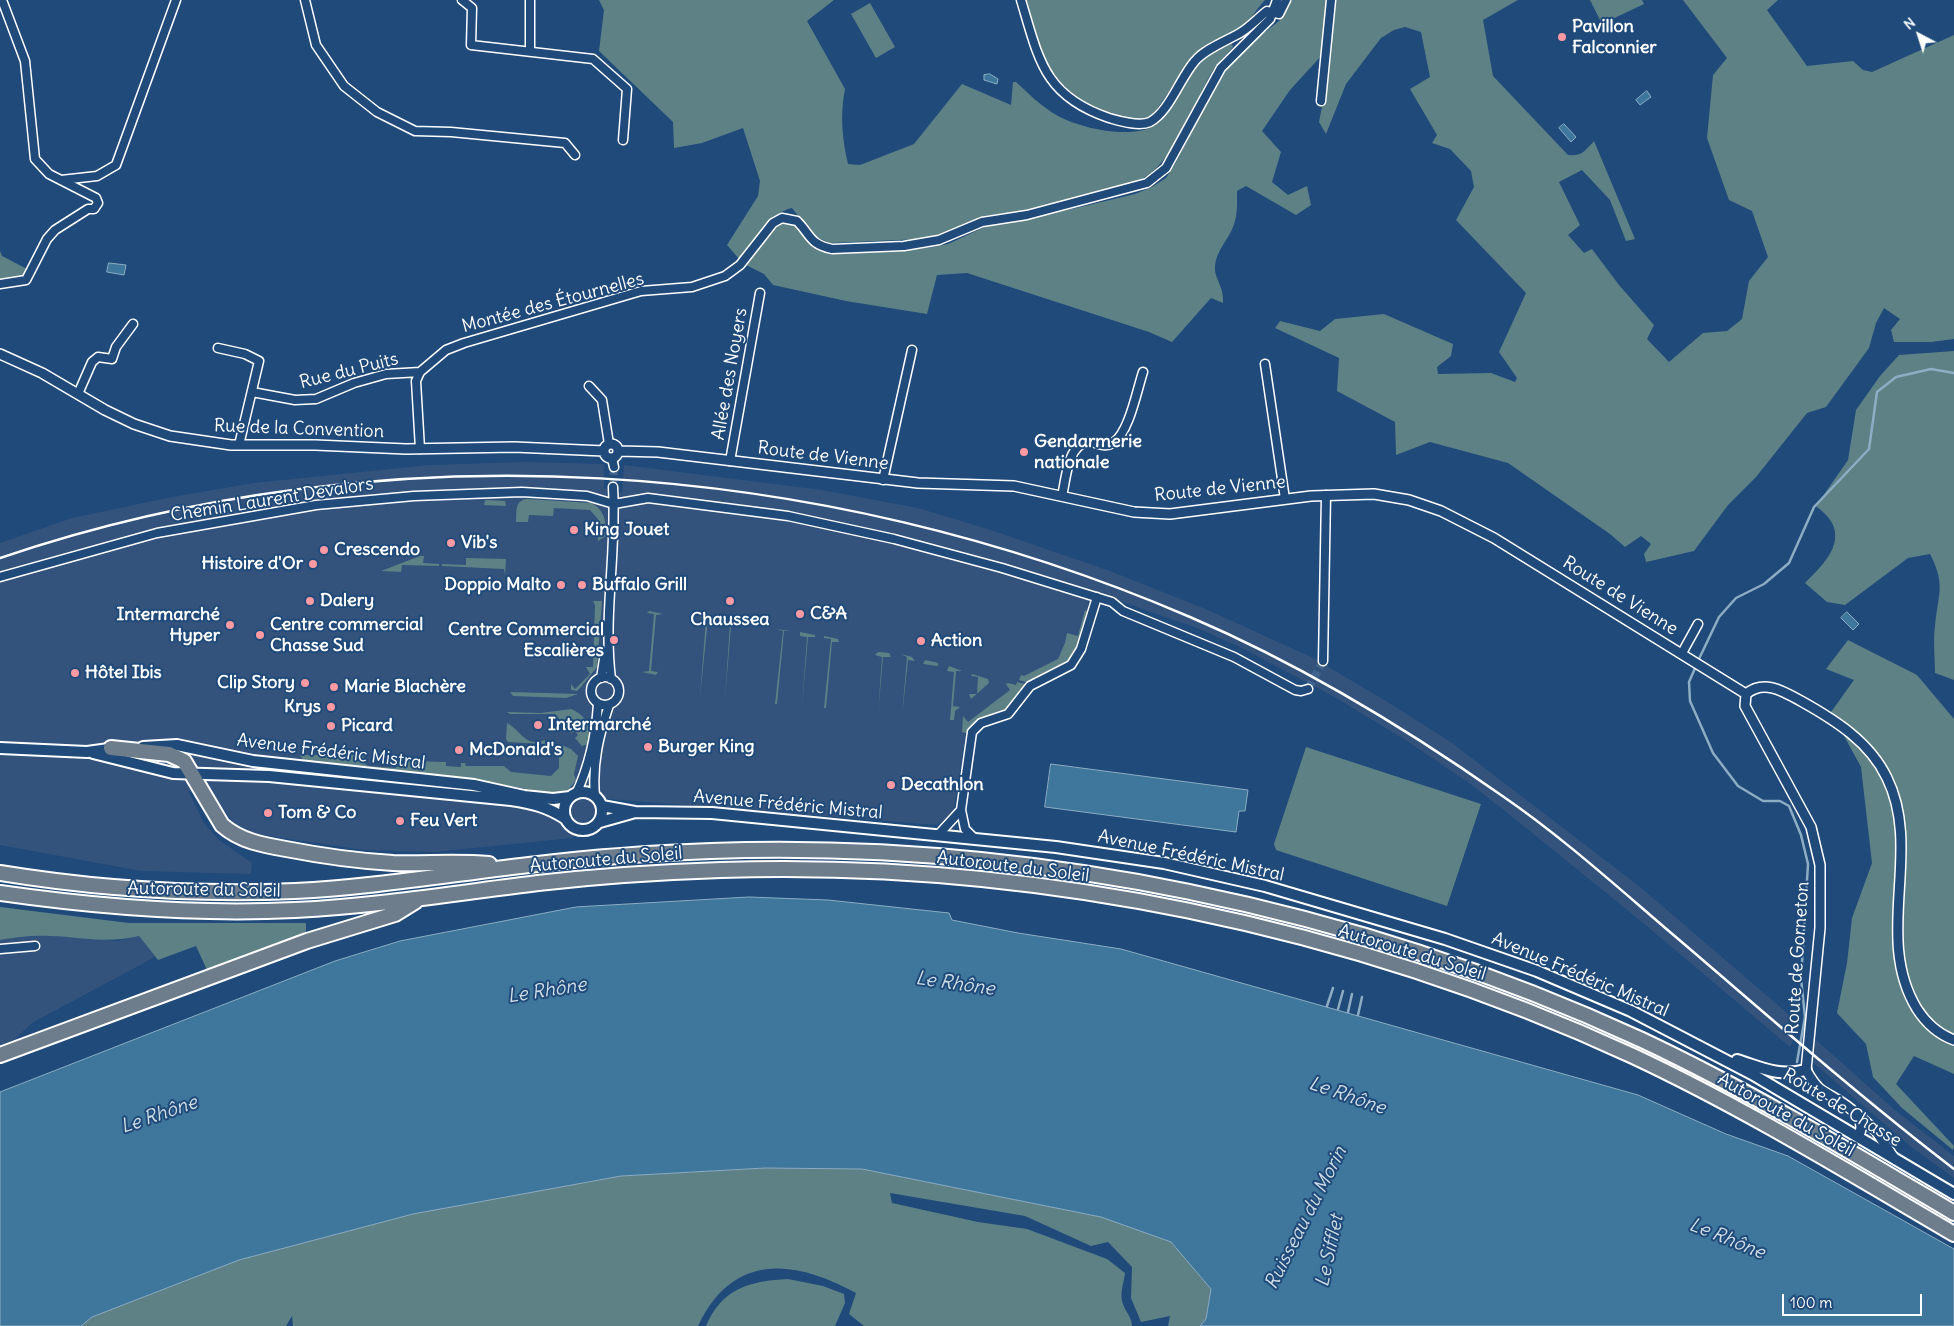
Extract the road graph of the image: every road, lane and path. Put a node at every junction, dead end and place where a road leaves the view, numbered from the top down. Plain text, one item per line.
1 (2, 0) edge
2 (176, 0) edge
3 (305, 0) edge
4 (462, 0) edge
5 (530, 0) edge
6 (1021, 0) edge
7 (1276, 0) edge
8 (1286, 0) edge
9 (1331, 0) edge
10 (1273, 14) junction
11 (530, 50) junction
12 (1321, 101) dead end
13 (623, 140) dead end
14 (575, 155) dead end
15 (61, 180) junction
16 (0, 284) edge
17 (760, 293) dead end
18 (133, 324) dead end
19 (218, 348) dead end
20 (912, 350) dead end
21 (0, 354) edge
22 (1265, 364) dead end
23 (420, 372) junction
24 (1143, 372) dead end
25 (589, 386) dead end
26 (252, 392) junction
27 (78, 394) junction
28 (238, 445) junction
29 (607, 448) junction
30 (420, 449) junction
31 (730, 461) junction
32 (883, 480) junction
33 (613, 487) tunnel mouth
34 (1326, 495) junction
35 (1062, 496) junction
36 (1285, 499) junction
37 (614, 504) junction
38 (0, 577) edge
39 (1097, 597) junction
40 (1698, 624) dead end
41 (608, 640) junction
42 (1682, 654) junction
43 (1323, 661) tunnel mouth
44 (600, 678) junction
45 (611, 679) junction
46 (1308, 688) dead end
47 (1746, 694) junction
48 (598, 704) junction
49 (609, 705) junction
50 (0, 748) edge
51 (111, 748) junction
52 (88, 752) junction
53 (169, 754) junction
54 (596, 756) junction
55 (588, 759) junction
56 (173, 773) junction
57 (200, 774) junction
58 (573, 796) junction
59 (595, 796) junction
60 (602, 806) junction
61 (961, 810) junction
62 (635, 812) junction
63 (566, 819) junction
64 (600, 822) junction
65 (940, 834) junction
66 (974, 838) junction
67 (515, 867) junction
68 (0, 873) edge
69 (0, 892) edge
70 (421, 898) junction
71 (35, 946) dead end
72 (0, 950) edge
73 (1954, 1040) edge
74 (1712, 1052) junction
75 (0, 1055) edge
76 (1805, 1065) junction
77 (1855, 1113) junction
78 (1858, 1137) junction
79 (1894, 1158) junction
80 (1954, 1194) edge
81 (1954, 1213) edge
82 (1954, 1234) edge

1 - 15 street
2 - 15 street
3 - 14 street
4 - 11 street
5 - 11 street
6 - 10 street
7 - 10 street
8 - 10 street
9 - 12 street
10 - 23 street, Montée des Étournelles
11 - 13 street
15 - 16 street
17 - 31 street, Allée des Noyers
18 - 27 street
19 - 26 street
20 - 32 street
21 - 27 street, Rue de la Convention
22 - 36 street
23 - 26 street, Rue du Puits
23 - 30 street
24 - 35 street
25 - 29 street
26 - 28 street
27 - 28 street, Rue de la Convention
28 - 30 street, Rue de la Convention
29 - 30 street
29 - 31 street, Route de Vienne
31 - 32 street, Route de Vienne
32 - 35 street, Route de Vienne
33 - 37 street
34 - 36 street, Route de Vienne
34 - 42 street, Route de Vienne
34 - 43 street
35 - 36 street, Route de Vienne
37 - 38 street, Chemin Laurent Devalors
37 - 39 street
37 - 41 street
39 - 46 street
39 - 61 street
40 - 42 street
41 - 44 street
41 - 45 street
42 - 47 street, Route de Vienne
44 - 45 street
44 - 48 street
45 - 49 street
47 - 73 street
47 - 76 street, Route de Gorneton
48 - 49 street
48 - 55 street
49 - 54 street
50 - 52 main road, Avenue Frédéric Mistral
51 - 52 main road, Avenue Frédéric Mistral
51 - 53 highway
51 - 58 main road, Avenue Frédéric Mistral
52 - 56 main road, Avenue Frédéric Mistral
53 - 56 main road
53 - 57 highway
54 - 55 street
54 - 59 street
55 - 58 street
56 - 57 main road, Avenue Frédéric Mistral
57 - 63 main road, Avenue Frédéric Mistral
57 - 67 highway
58 - 59 main road
58 - 63 main road
59 - 60 main road
60 - 62 main road, Avenue Frédéric Mistral
60 - 64 main road
61 - 65 street
61 - 66 street
62 - 64 main road, Avenue Frédéric Mistral
62 - 65 main road, Avenue Frédéric Mistral
63 - 64 main road
65 - 66 main road, Avenue Frédéric Mistral
66 - 74 main road, Avenue Frédéric Mistral
67 - 68 highway, Autoroute du Soleil
67 - 81 highway, Autoroute du Soleil
69 - 70 highway, Autoroute du Soleil
70 - 75 highway
70 - 82 highway, Autoroute du Soleil
71 - 72 street
74 - 76 main road
74 - 78 main road, Route de Chasse
76 - 77 street
77 - 78 street
77 - 79 street
78 - 79 main road, Route de Chasse
79 - 80 main road, Route de Chasse

